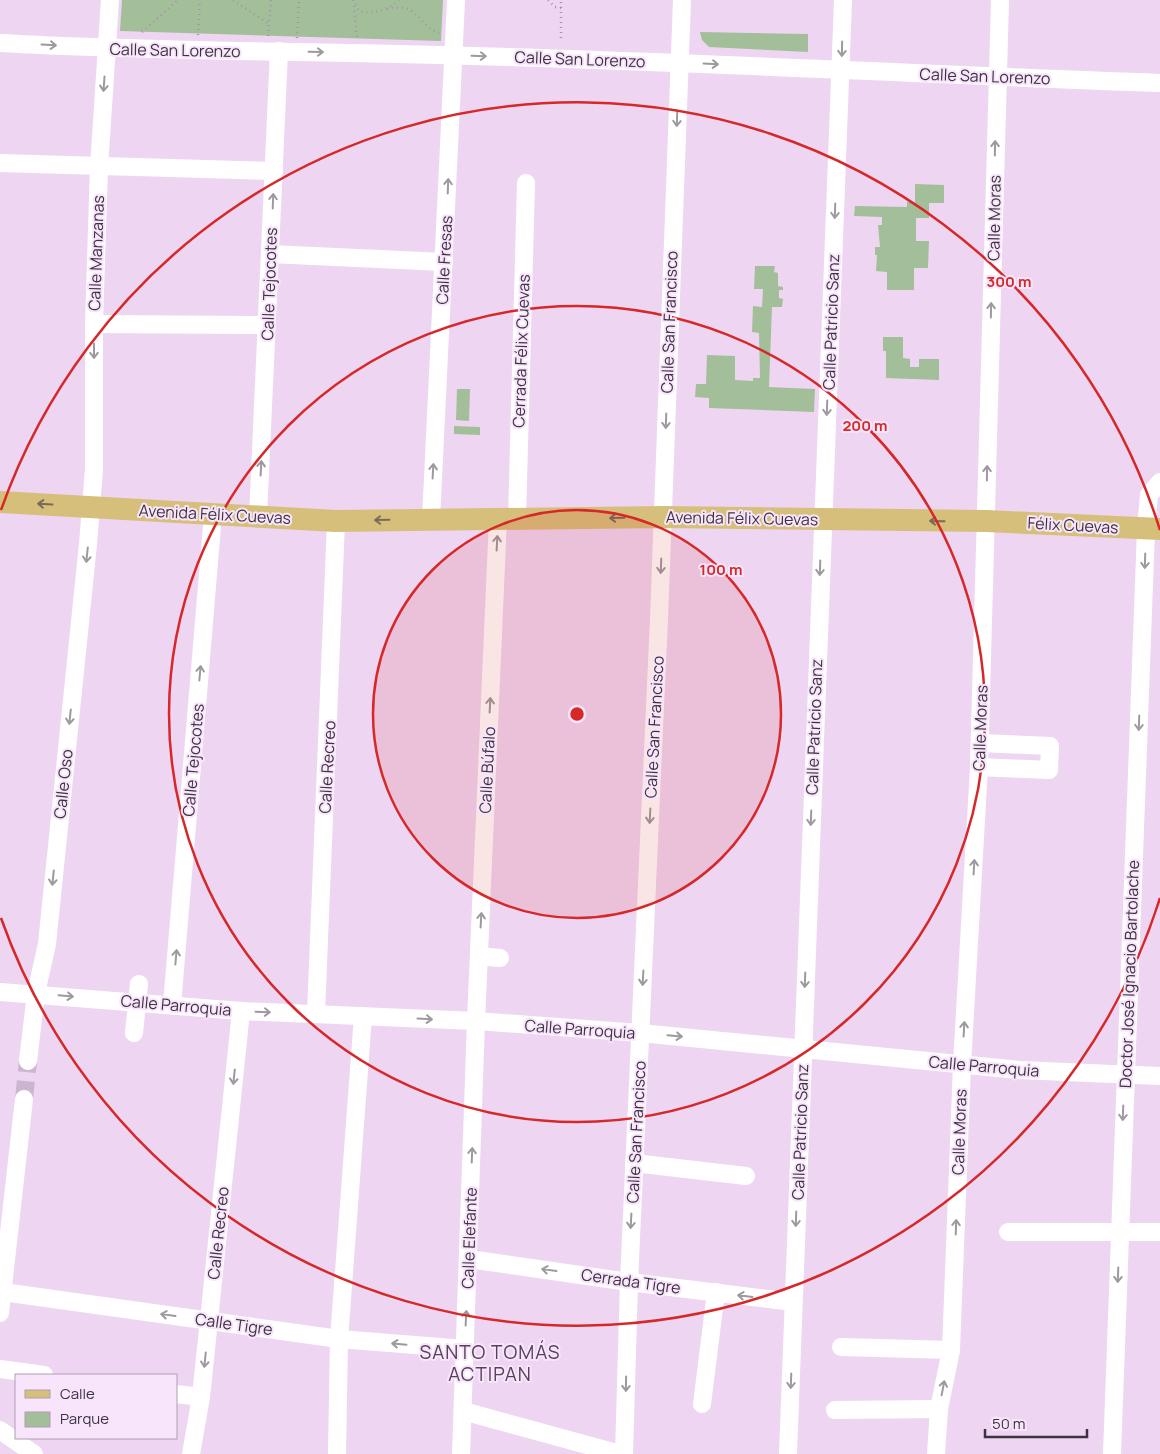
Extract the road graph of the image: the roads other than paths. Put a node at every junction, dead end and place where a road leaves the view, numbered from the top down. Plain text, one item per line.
1 (110, 0) edge
2 (456, 0) edge
3 (682, 0) edge
4 (843, 0) edge
5 (1000, 0) edge
6 (0, 43) edge
7 (274, 44) junction
8 (107, 49) junction
9 (453, 55) junction
10 (679, 62) junction
11 (841, 71) junction
12 (997, 77) junction
13 (1160, 83) edge
14 (0, 163) edge
15 (99, 167) junction
16 (274, 171) junction
17 (526, 183) dead end
18 (270, 254) junction
19 (444, 262) junction
20 (94, 324) junction
21 (267, 325) junction
22 (1155, 488) edge
23 (0, 502) edge
24 (91, 506) junction
25 (213, 514) junction
26 (258, 517) junction
27 (663, 517) junction
28 (508, 519) junction
29 (823, 519) junction
30 (430, 520) junction
31 (336, 521) junction
32 (986, 521) junction
33 (1153, 529) edge
34 (980, 743) junction
35 (980, 767) junction
36 (479, 956) junction
37 (500, 958) dead end
38 (139, 984) dead end
39 (0, 992) edge
40 (36, 993) junction
41 (172, 1005) junction
42 (241, 1011) junction
43 (316, 1013) junction
44 (363, 1016) junction
45 (476, 1021) junction
46 (134, 1033) dead end
47 (640, 1033) junction
48 (802, 1048) junction
49 (28, 1061) tunnel mouth
50 (962, 1065) junction
51 (1124, 1075) junction
52 (1160, 1076) edge
53 (24, 1099) tunnel mouth
54 (634, 1164) junction
55 (746, 1176) dead end
56 (1119, 1230) junction
57 (1008, 1232) dead end
58 (1160, 1232) edge
59 (469, 1258) junction
60 (628, 1282) junction
61 (3, 1292) junction
62 (716, 1292) junction
63 (793, 1302) junction
64 (0, 1314) edge
65 (209, 1321) junction
66 (339, 1339) junction
67 (841, 1347) dead end
68 (465, 1350) junction
69 (951, 1350) junction
70 (0, 1369) edge
71 (37, 1374) edge
72 (178, 1394) edge
73 (201, 1397) junction
74 (702, 1404) dead end
75 (939, 1409) junction
76 (463, 1410) junction
77 (835, 1410) dead end
78 (0, 1430) edge
79 (34, 1454) edge
80 (191, 1454) edge
81 (337, 1454) edge
82 (461, 1454) edge
83 (620, 1454) edge
84 (624, 1454) edge
85 (788, 1454) edge
86 (936, 1454) edge
87 (1112, 1454) edge

1 - 8 street, Calle Manzanas
2 - 9 street, Calle Fresas
3 - 10 street, Calle San Francisco
4 -> 11 street, Calle Patricio Sanz
5 - 12 street, Calle Moras
6 -> 8 street, Calle San Lorenzo
7 - 8 street, Calle San Lorenzo
7 -> 9 street, Calle San Lorenzo
7 - 16 street, Calle Tejocotes
8 -> 15 street, Calle Manzanas
9 -> 10 street, Calle San Lorenzo
19 -> 9 street, Calle Fresas
10 -> 11 street, Calle San Lorenzo
10 -> 27 street, Calle San Francisco
11 - 12 street, Calle San Lorenzo
11 -> 29 street, Calle Patricio Sanz
12 - 13 street, Calle San Lorenzo
32 -> 12 street, Calle Moras
14 - 15 street
15 - 16 street
15 - 20 street, Calle Manzanas
18 -> 16 street, Calle Tejocotes
17 - 28 street, Cerrada Félix Cuevas
18 - 19 street
18 - 21 street, Calle Tejocotes
30 -> 19 street, Calle Fresas
20 - 21 street
20 -> 24 street, Calle Manzanas
26 -> 21 street, Calle Tejocotes
22 - 33 street, Doctor José Ignacio Bartolache
24 -> 23 main road, Avenida Félix Cuevas
24 - 25 main road, Avenida Félix Cuevas
24 -> 40 street, Calle Oso
25 - 26 main road, Avenida Félix Cuevas
41 -> 25 street, Calle Tejocotes
26 - 31 main road, Avenida Félix Cuevas
27 -> 28 main road, Avenida Félix Cuevas
27 - 29 main road, Avenida Félix Cuevas
27 -> 47 street, Calle San Francisco
28 - 30 main road
36 -> 28 street, Calle Búfalo
32 -> 29 main road, Avenida Félix Cuevas
29 -> 48 street, Calle Patricio Sanz
30 -> 31 main road, Avenida Félix Cuevas
31 - 43 street, Calle Recreo
32 - 33 main road, Félix Cuevas
32 - 34 street, Calle Moras
33 -> 51 street, Doctor José Ignacio Bartolache
34 - 35 street, Calle Moras
34 - 35 street
50 -> 35 street, Calle Moras
36 - 37 street
36 - 45 street, Calle Búfalo
38 - 46 street
39 - 40 street, Calle Parroquia
40 -> 41 street, Calle Parroquia
40 - 49 street, Calle Oso
41 - 42 street, Calle Parroquia
42 -> 43 street, Calle Parroquia
42 -> 65 street, Calle Recreo
43 - 44 street, Calle Parroquia
44 -> 45 street, Calle Parroquia
44 - 66 street
45 - 47 street, Calle Parroquia
59 -> 45 street, Calle Elefante
47 -> 48 street, Calle Parroquia
47 - 54 street, Calle San Francisco
48 - 50 street, Calle Parroquia
48 -> 63 street, Calle Patricio Sanz
50 - 51 street, Calle Parroquia
69 -> 50 street, Calle Moras
51 - 52 street, Calle Parroquia
51 -> 56 street, Doctor José Ignacio Bartolache
53 - 61 street
54 - 55 street
54 -> 60 street, Calle San Francisco
56 - 57 street
56 - 58 street
56 -> 87 street, Doctor José Ignacio Bartolache
60 -> 59 street, Cerrada Tigre
68 -> 59 street, Calle Elefante
60 - 62 street, Cerrada Tigre
60 -> 84 street, Calle San Francisco
61 - 64 street
65 -> 61 street, Calle Tigre
63 -> 62 street, Cerrada Tigre
62 - 74 street
63 -> 85 street, Calle Patricio Sanz
65 - 66 street, Calle Tigre
65 -> 73 street, Calle Recreo
68 -> 66 street, Calle Tigre
66 - 81 street
67 - 69 street
68 - 76 street, Calle Elefante
75 -> 69 street, Calle Moras
70 - 71 street
72 - 73 street
73 - 80 street, Calle Recreo
75 - 77 street
75 - 86 street, Calle Moras
76 - 82 street, Calle Elefante
76 - 83 street
78 - 79 street

